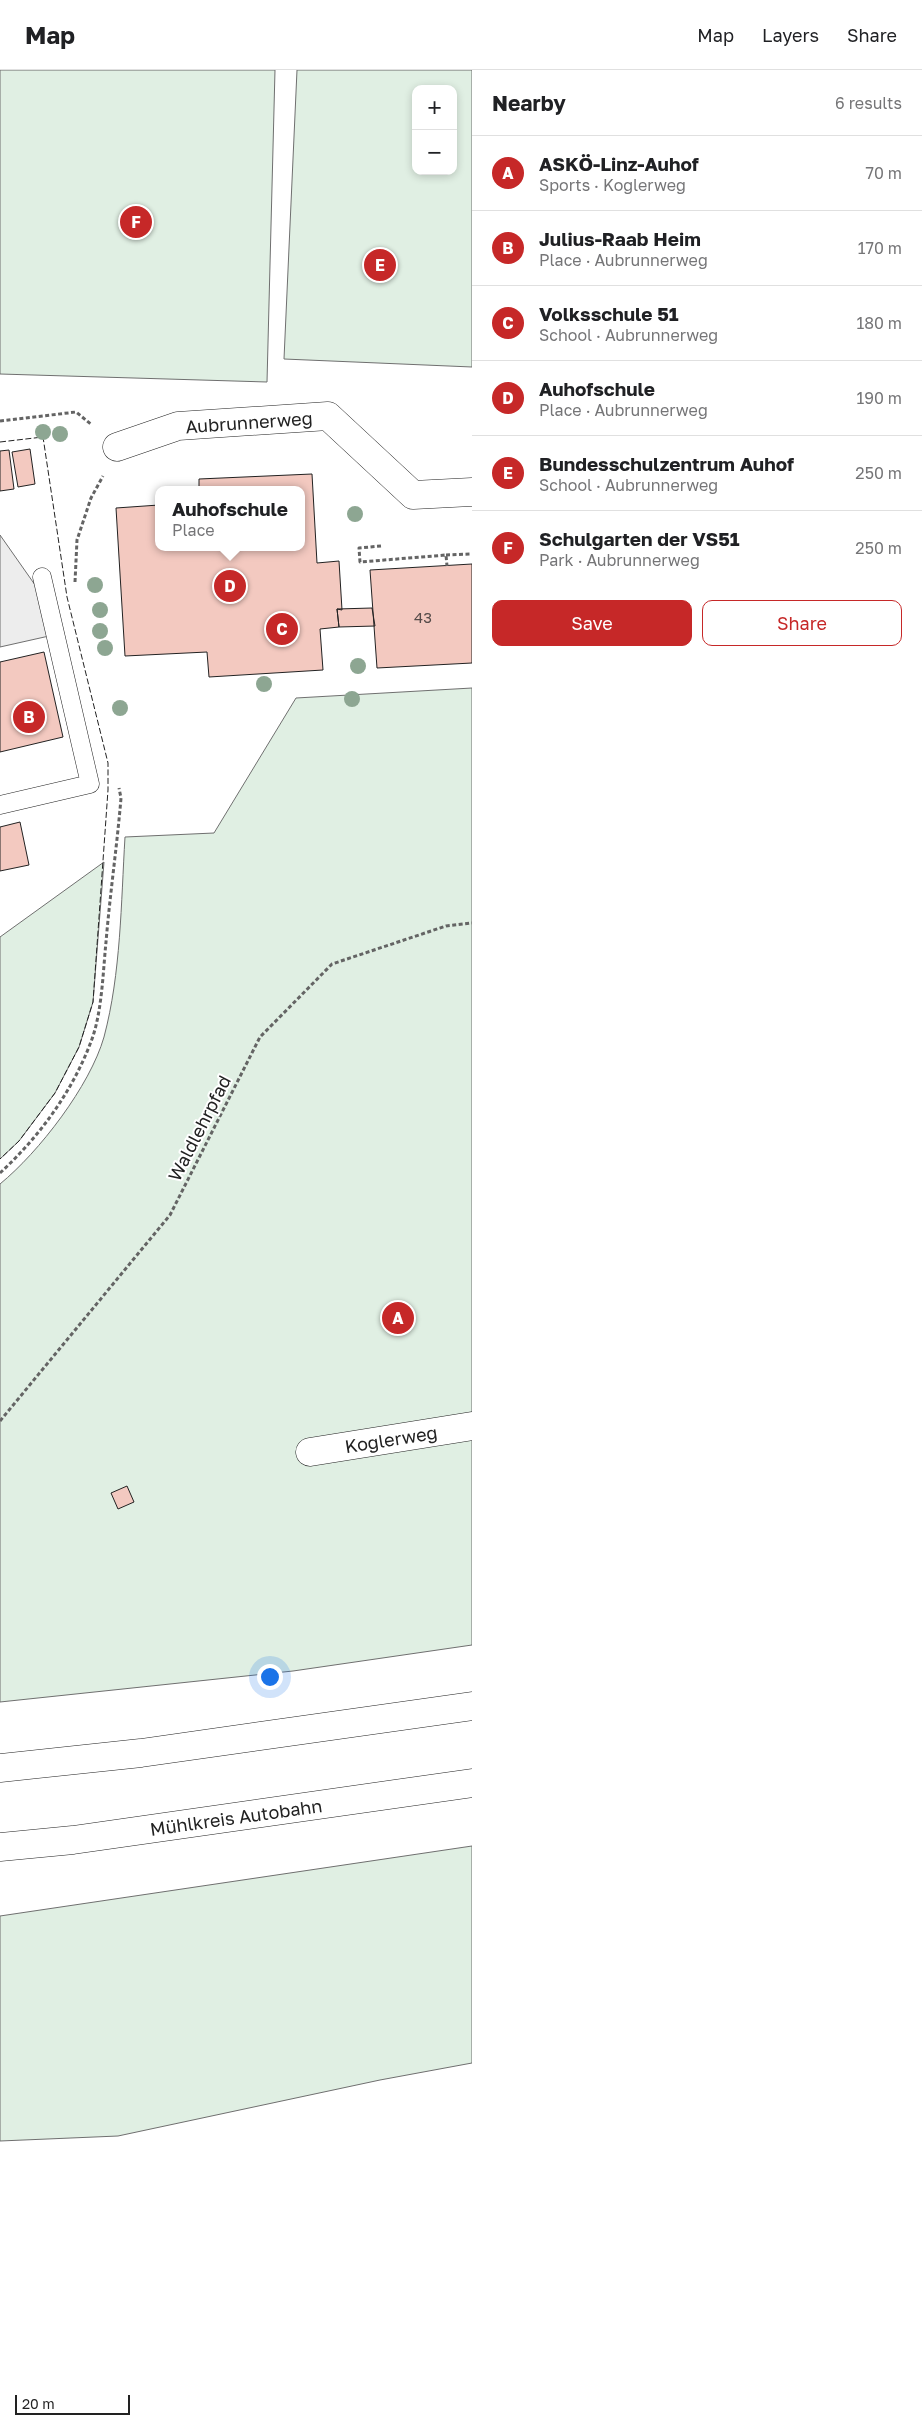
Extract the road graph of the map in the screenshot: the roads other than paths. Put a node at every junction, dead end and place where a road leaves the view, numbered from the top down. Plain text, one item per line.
1 (118, 447) road end
2 (472, 492) edge
3 (42, 577) dead end
4 (0, 805) edge
5 (472, 1426) edge
6 (310, 1452) dead end
7 (472, 1706) edge
8 (0, 1768) edge
9 (472, 1784) edge
10 (0, 1847) edge

1 - 2 main road, Aubrunnerweg
3 - 4 lane
5 - 6 main road, Koglerweg
7 - 8 main road
9 - 10 main road, Mühlkreis Autobahn

